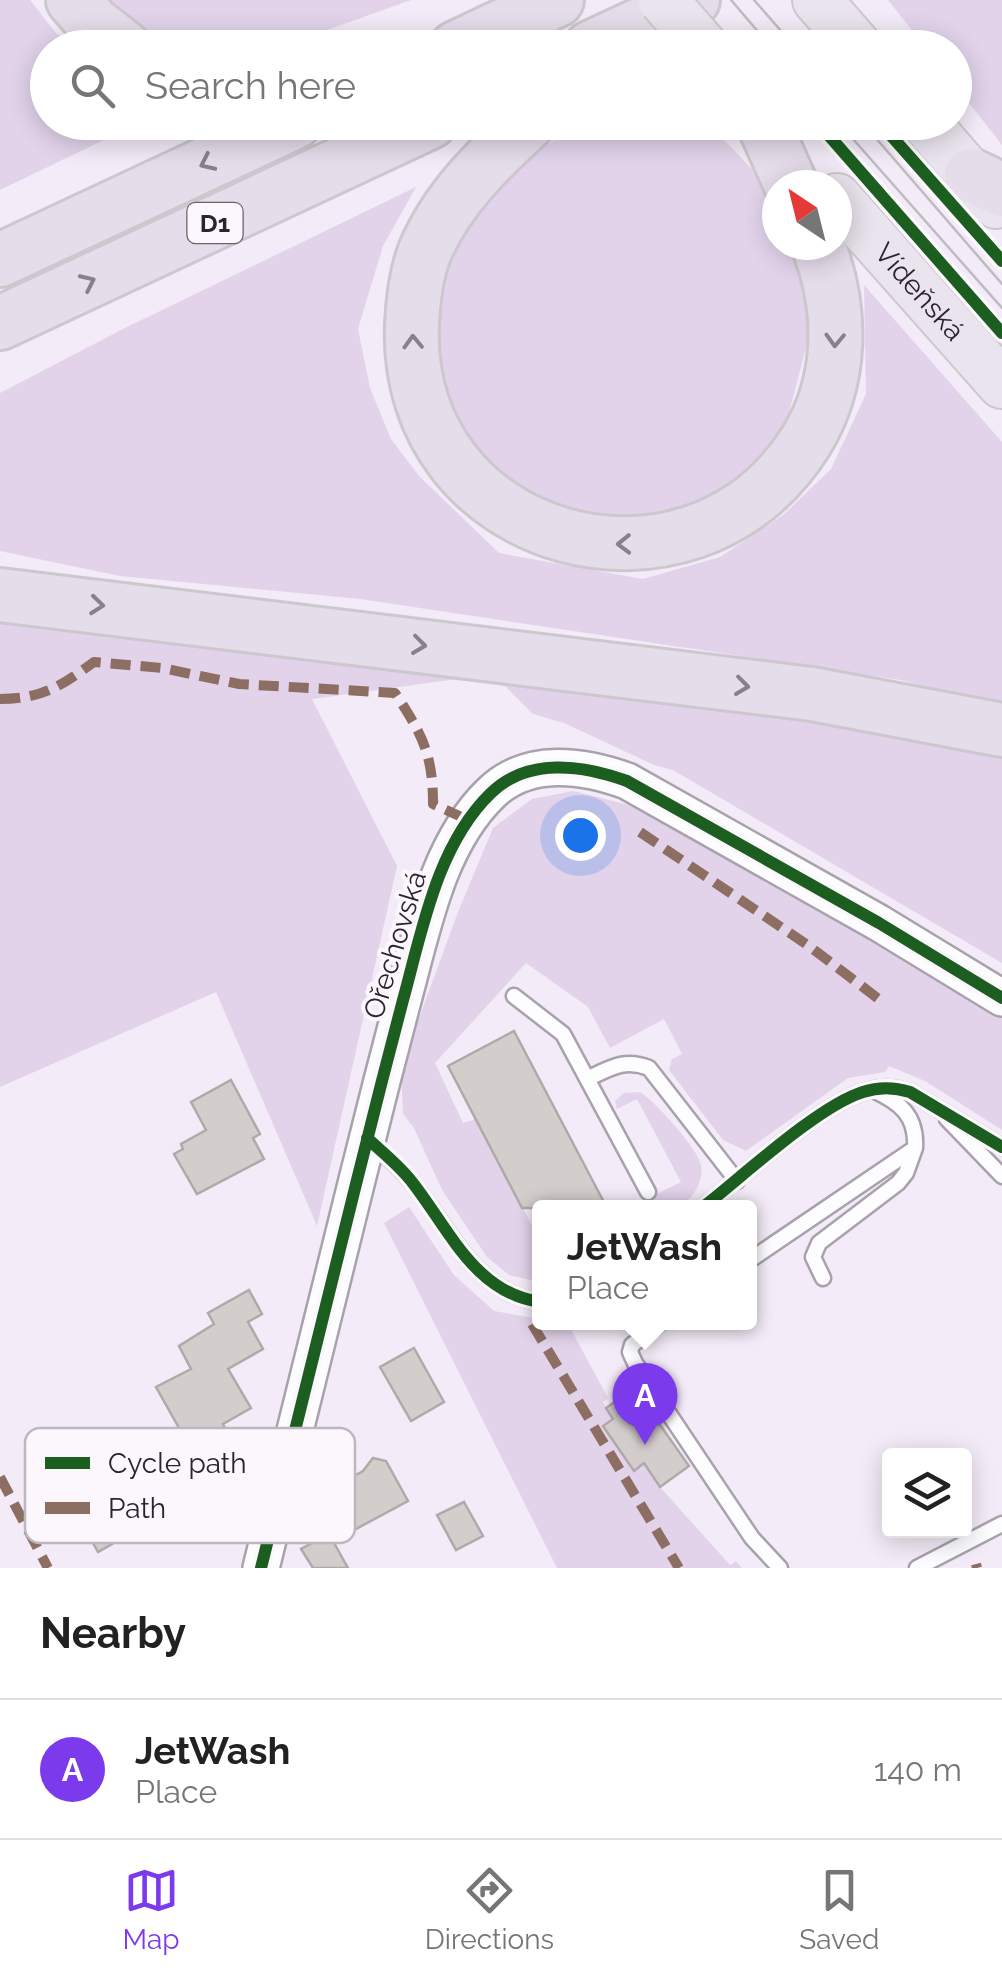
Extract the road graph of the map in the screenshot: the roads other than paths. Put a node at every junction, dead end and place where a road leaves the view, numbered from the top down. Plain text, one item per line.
1 (73, 0) edge
2 (557, 0) edge
3 (693, 0) edge
4 (818, 0) edge
5 (103, 30) edge
6 (494, 30) edge
7 (625, 30) edge
8 (844, 30) edge
9 (257, 140) edge
10 (392, 140) edge
11 (509, 140) edge
12 (774, 140) edge
13 (784, 140) edge
14 (942, 140) edge
15 (786, 170) edge
16 (812, 170) edge
17 (992, 192) edge
18 (852, 215) edge
19 (0, 260) edge
20 (823, 260) edge
21 (0, 324) edge
22 (1002, 384) edge
23 (0, 595) edge
24 (1002, 730) edge
25 (514, 996) dead end
26 (1002, 998) edge
27 (588, 1080) junction
28 (872, 1090) junction
29 (932, 1104) junction
30 (367, 1138) junction
31 (915, 1148) junction
32 (1002, 1148) edge
33 (1002, 1176) edge
34 (737, 1181) junction
35 (648, 1192) dead end
36 (712, 1200) edge
37 (757, 1255) edge
38 (823, 1278) dead end
39 (532, 1300) edge
40 (650, 1330) edge
41 (296, 1428) edge
42 (1002, 1524) edge
43 (268, 1543) edge
44 (262, 1568) edge
45 (780, 1568) edge
46 (917, 1568) edge

1 - 5 highway
2 - 6 highway
3 - 7 highway
4 - 8 highway
9 -> 19 highway, D1
21 -> 10 highway, D1
20 -> 11 highway
12 - 15 highway
13 - 16 highway
14 - 17 highway
18 - 22 highway, Vídeňská
23 -> 24 highway
25 - 27 lane
26 - 30 street, Ořechovská
27 - 34 lane
27 - 35 lane
28 - 29 lane
28 - 31 lane
28 - 34 lane
29 - 32 lane
29 - 33 lane
30 - 39 lane
30 - 41 street, Ořechovská
31 - 37 lane
31 - 38 lane
34 - 36 lane
40 - 45 lane
42 - 46 lane
43 - 44 street, Ořechovská

